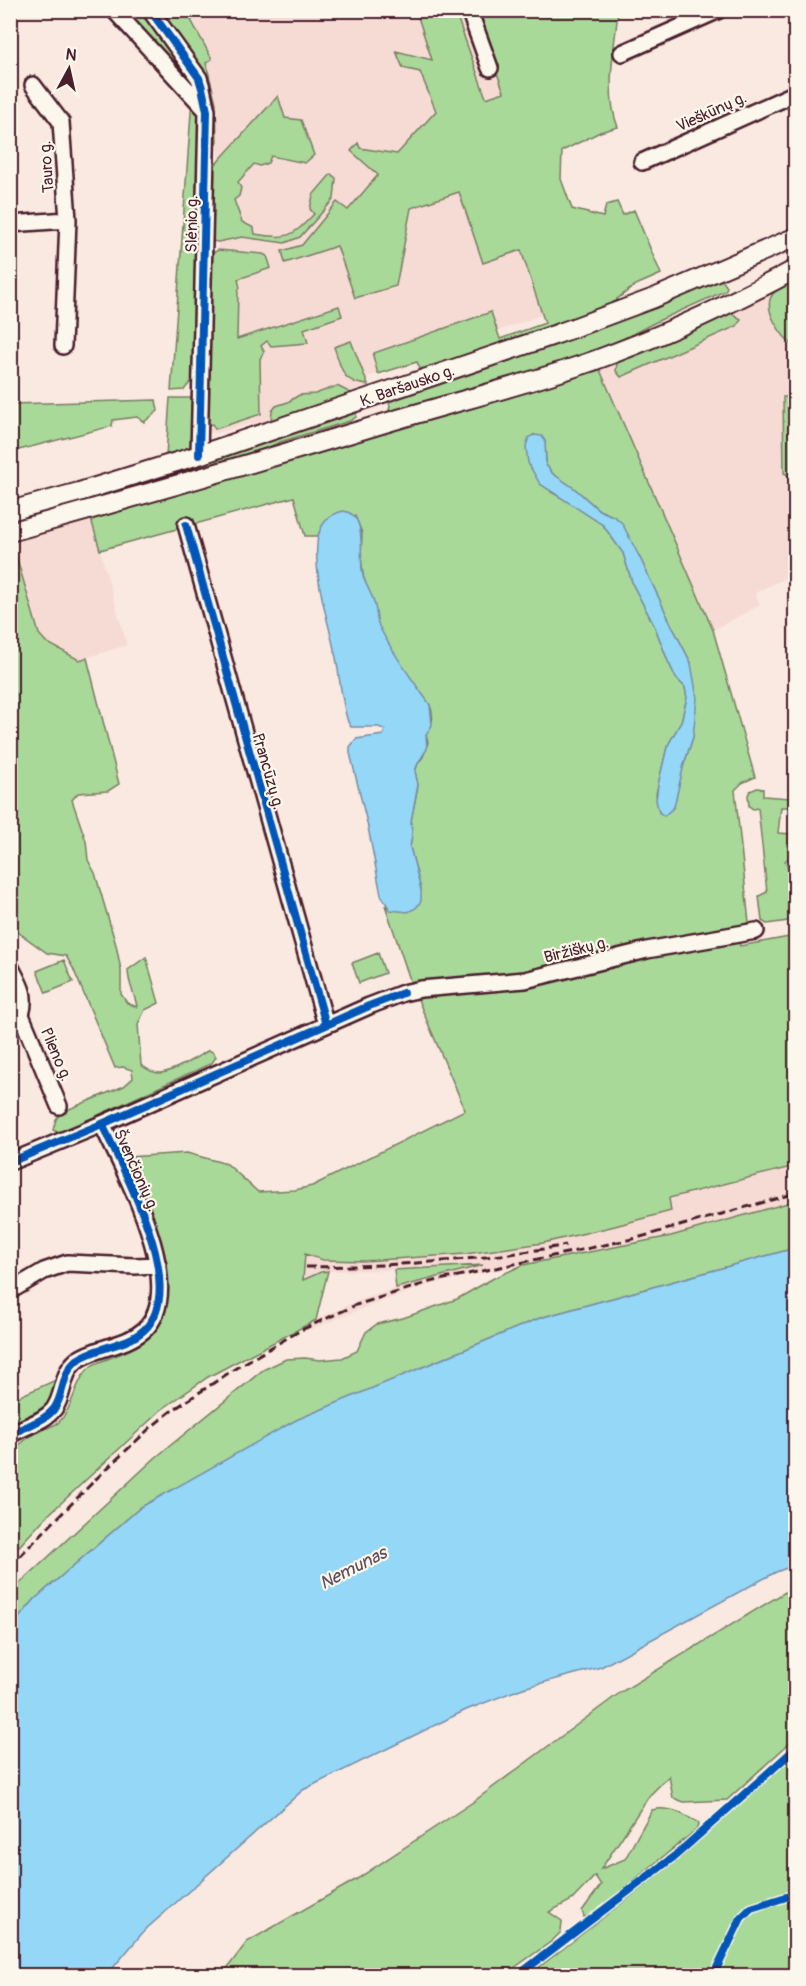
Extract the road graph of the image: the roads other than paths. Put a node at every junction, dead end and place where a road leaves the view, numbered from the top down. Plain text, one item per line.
1 (114, 10) edge
2 (150, 10) edge
3 (469, 10) edge
4 (719, 10) edge
5 (622, 53) dead end
6 (490, 68) dead end
7 (33, 85) dead end
8 (795, 93) edge
9 (207, 111) junction
10 (642, 162) dead end
11 (68, 220) junction
12 (10, 224) edge
13 (795, 237) edge
14 (795, 269) edge
15 (63, 346) dead end
16 (377, 395) junction
17 (386, 423) junction
18 (199, 455) junction
19 (10, 511) edge
20 (186, 525) dead end
21 (10, 532) edge
22 (756, 931) dead end
23 (10, 966) edge
24 (16, 1017) edge
25 (326, 1025) junction
26 (59, 1106) dead end
27 (102, 1124) junction
28 (10, 1162) edge
29 (158, 1264) junction
30 (10, 1291) edge
31 (10, 1435) edge

1 - 9 street
2 - 9 street, Slėnio g.
3 - 6 street
4 - 5 street
7 - 11 street, Tauro g.
8 - 10 street, Vieškūnų g.
9 - 18 street, Slėnio g.
11 - 12 street
11 - 15 street, Tauro g.
13 - 16 main road, K. Baršausko g.
14 - 17 main road, K. Baršausko g.
16 - 17 main road
16 - 18 main road, K. Baršausko g.
17 - 21 main road, K. Baršausko g.
18 - 19 main road, K. Baršausko g.
20 - 25 street, Prancūzų g.
22 - 25 street, Biržiškų g.
23 - 24 street, Plieno g.
24 - 26 street, Plieno g.
25 - 27 street
27 - 28 street
27 - 29 street, Švenčionių g.
29 - 30 street
29 - 31 street, Švenčionių g.

